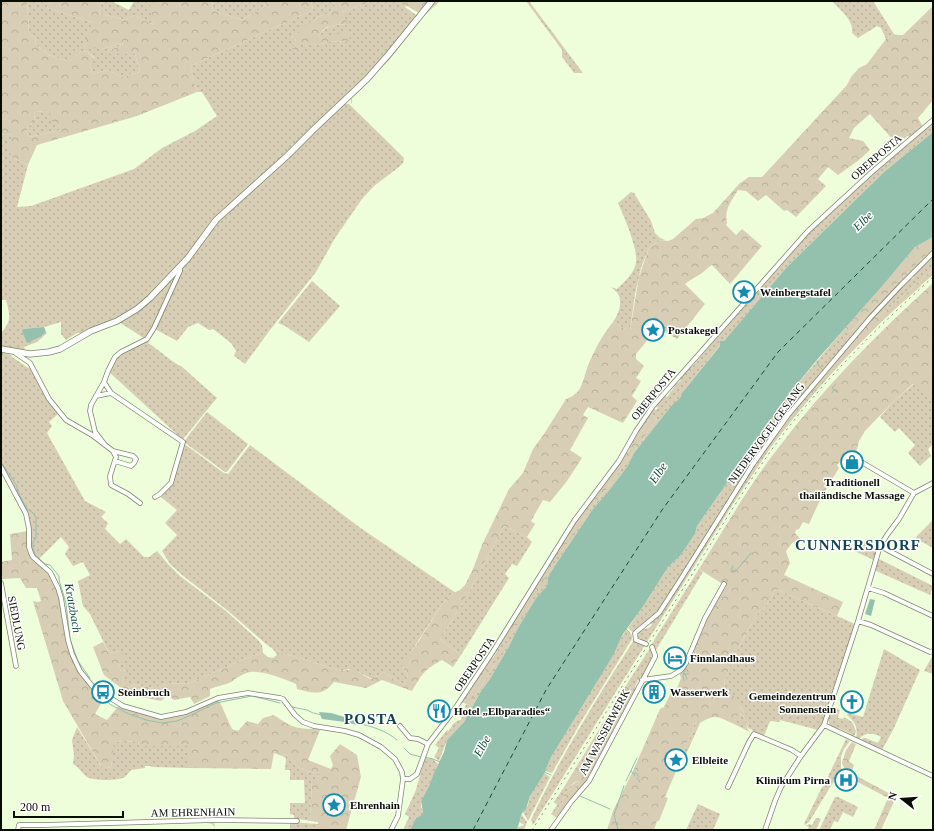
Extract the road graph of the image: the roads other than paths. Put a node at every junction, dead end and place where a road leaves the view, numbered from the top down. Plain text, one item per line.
1 (432, 1) edge
2 (933, 120) edge
3 (933, 253) edge
4 (180, 267) junction
5 (1, 349) edge
6 (14, 352) junction
7 (30, 354) junction
8 (30, 363) junction
9 (104, 382) junction
10 (111, 393) junction
11 (96, 396) junction
12 (106, 445) junction
13 (113, 451) junction
14 (115, 461) junction
15 (863, 463) dead end
16 (1, 467) edge
17 (933, 483) edge
18 (914, 493) junction
19 (155, 497) dead end
20 (140, 503) dead end
21 (880, 546) junction
22 (933, 574) edge
23 (1, 583) edge
24 (724, 584) dead end
25 (868, 588) junction
26 (933, 616) edge
27 (858, 621) junction
28 (646, 644) dead end
29 (652, 647) dead end
30 (933, 650) edge
31 (16, 666) dead end
32 (642, 680) junction
33 (824, 725) junction
34 (400, 726) dead end
35 (428, 744) junction
36 (801, 756) junction
37 (933, 776) edge
38 (403, 779) junction
39 (728, 786) dead end
40 (297, 821) dead end
41 (765, 829) edge
42 (18, 830) edge
43 (391, 830) edge
44 (551, 830) edge

1 - 4 street
2 - 35 street, OBERPOSTA
3 - 28 street, NIEDERVOGELGESANG
4 - 7 street
4 - 9 street
5 - 6 street
6 - 7 street
6 - 8 street
7 - 8 street
8 - 12 street
9 - 10 street
9 - 11 street
10 - 11 street
10 - 19 street
11 - 12 street
12 - 13 street
13 - 14 street
13 - 14 street
14 - 20 street
15 - 18 street
16 - 38 street
17 - 18 street
18 - 21 street
21 - 22 street
21 - 25 street
23 - 31 street, SIEDLUNG
24 - 32 street, AM WASSERWERK
25 - 26 street
25 - 27 street
27 - 30 street
27 - 33 street
29 - 32 street, AM WASSERWERK
32 - 44 street, AM WASSERWERK
33 - 36 street
33 - 37 street
34 - 35 street
35 - 38 street, OBERPOSTA
36 - 39 street
36 - 41 street
38 - 43 street
40 - 42 street, AM EHRENHAIN

